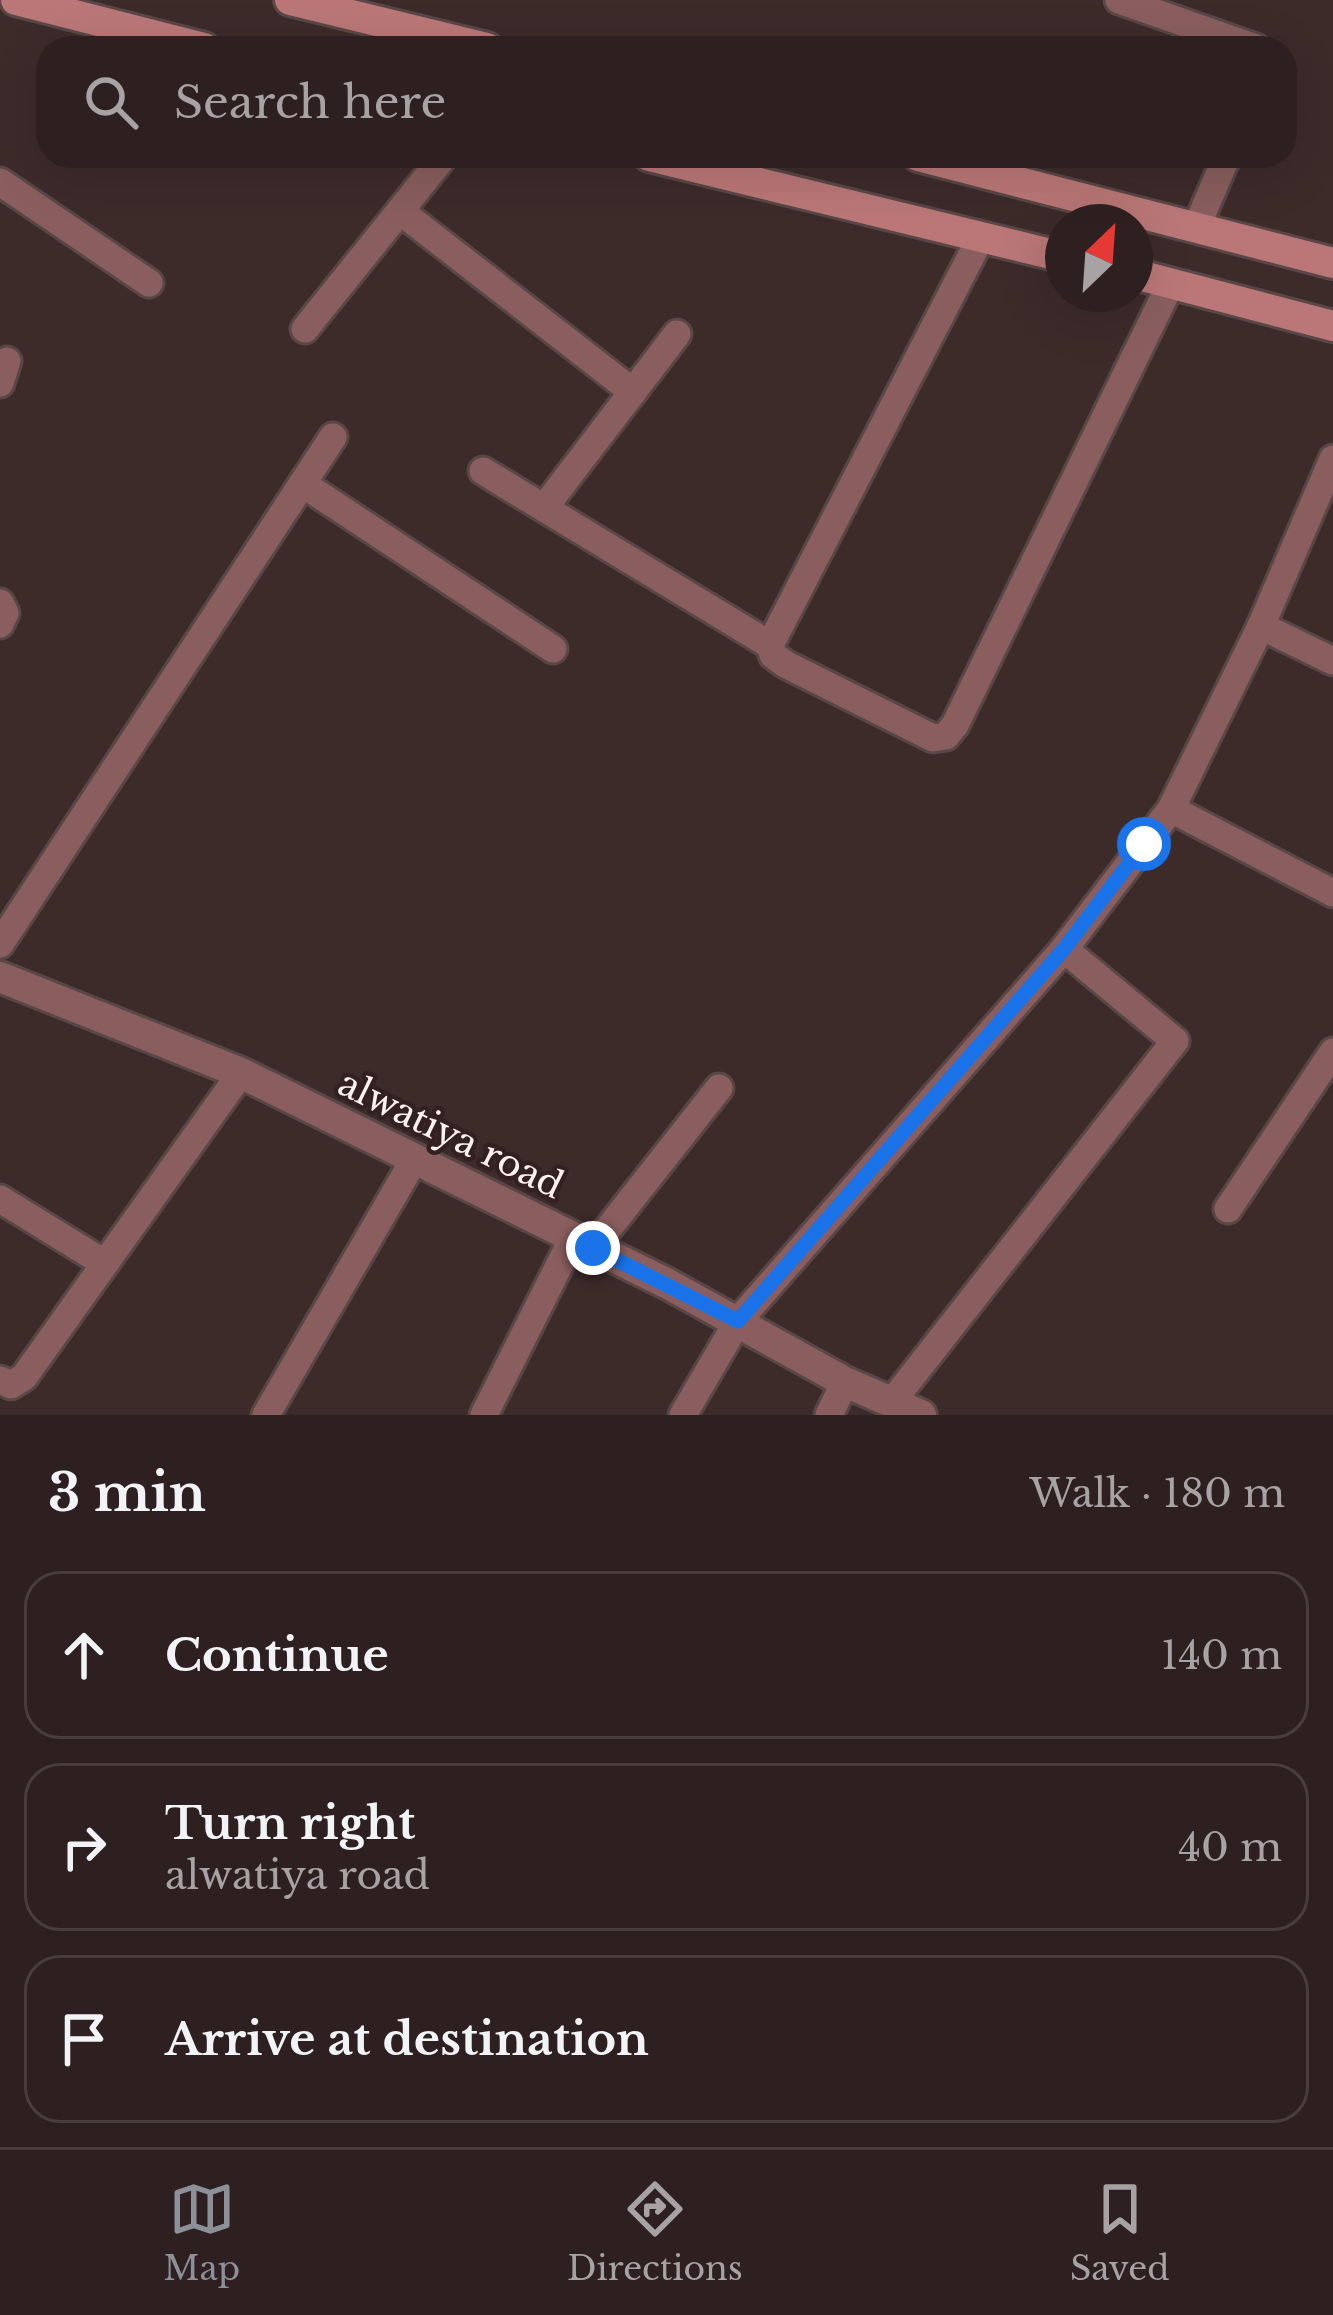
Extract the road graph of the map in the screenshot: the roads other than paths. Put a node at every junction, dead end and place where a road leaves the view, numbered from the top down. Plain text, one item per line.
1 (16, 0) edge
2 (290, 0) edge
3 (1119, 0) edge
4 (158, 36) edge
5 (438, 36) edge
6 (1222, 36) edge
7 (434, 168) edge
8 (698, 168) edge
9 (966, 168) edge
10 (1222, 168) edge
11 (0, 182) edge
12 (400, 211) junction
13 (1198, 226) junction
14 (981, 237) junction
15 (1045, 252) edge
16 (1333, 263) edge
17 (1153, 278) edge
18 (1171, 283) junction
19 (149, 284) dead end
20 (1333, 326) edge
21 (304, 329) dead end
22 (677, 334) dead end
23 (633, 392) junction
24 (333, 437) dead end
25 (1333, 458) edge
26 (483, 471) dead end
27 (303, 484) junction
28 (544, 508) junction
29 (0, 603) edge
30 (0, 624) edge
31 (1261, 626) junction
32 (770, 645) junction
33 (553, 649) dead end
34 (1333, 662) edge
35 (1171, 809) junction
36 (1333, 892) edge
37 (0, 944) edge
38 (1064, 949) junction
39 (0, 977) edge
40 (1333, 1052) edge
41 (242, 1073) junction
42 (719, 1088) dead end
43 (414, 1160) junction
44 (0, 1199) edge
45 (1228, 1209) dead end
46 (583, 1243) junction
47 (104, 1263) junction
48 (738, 1321) junction
49 (0, 1380) edge
50 (845, 1382) junction
51 (891, 1403) junction
52 (266, 1415) edge
53 (484, 1415) edge
54 (683, 1415) edge
55 (829, 1415) edge
56 (921, 1415) edge

1 - 4 main road
2 - 5 main road
3 - 6 street
7 - 12 street
8 - 14 main road
9 - 13 main road
10 - 13 street
11 - 19 street
12 - 21 street
12 - 23 street
13 - 16 main road
14 - 15 main road
14 - 32 street
17 - 18 main road
18 - 20 main road
18 - 32 street
22 - 23 street
23 - 28 street
24 - 27 street
25 - 31 street
26 - 28 street
27 - 33 street
27 - 37 street
28 - 32 street
29 - 30 street
31 - 34 street
31 - 35 street
35 - 36 street
35 - 38 street
38 - 48 street
38 - 51 street
39 - 41 street, alwatiya road
40 - 45 street
41 - 43 street, alwatiya road
41 - 47 street
42 - 46 street
43 - 46 street, alwatiya road
43 - 52 street
44 - 47 street
46 - 48 street, alwatiya road
46 - 53 street
47 - 49 street
48 - 50 street, alwatiya road
48 - 54 street
50 - 51 street, alwatiya road
50 - 55 street
51 - 56 street, alwatiya road

